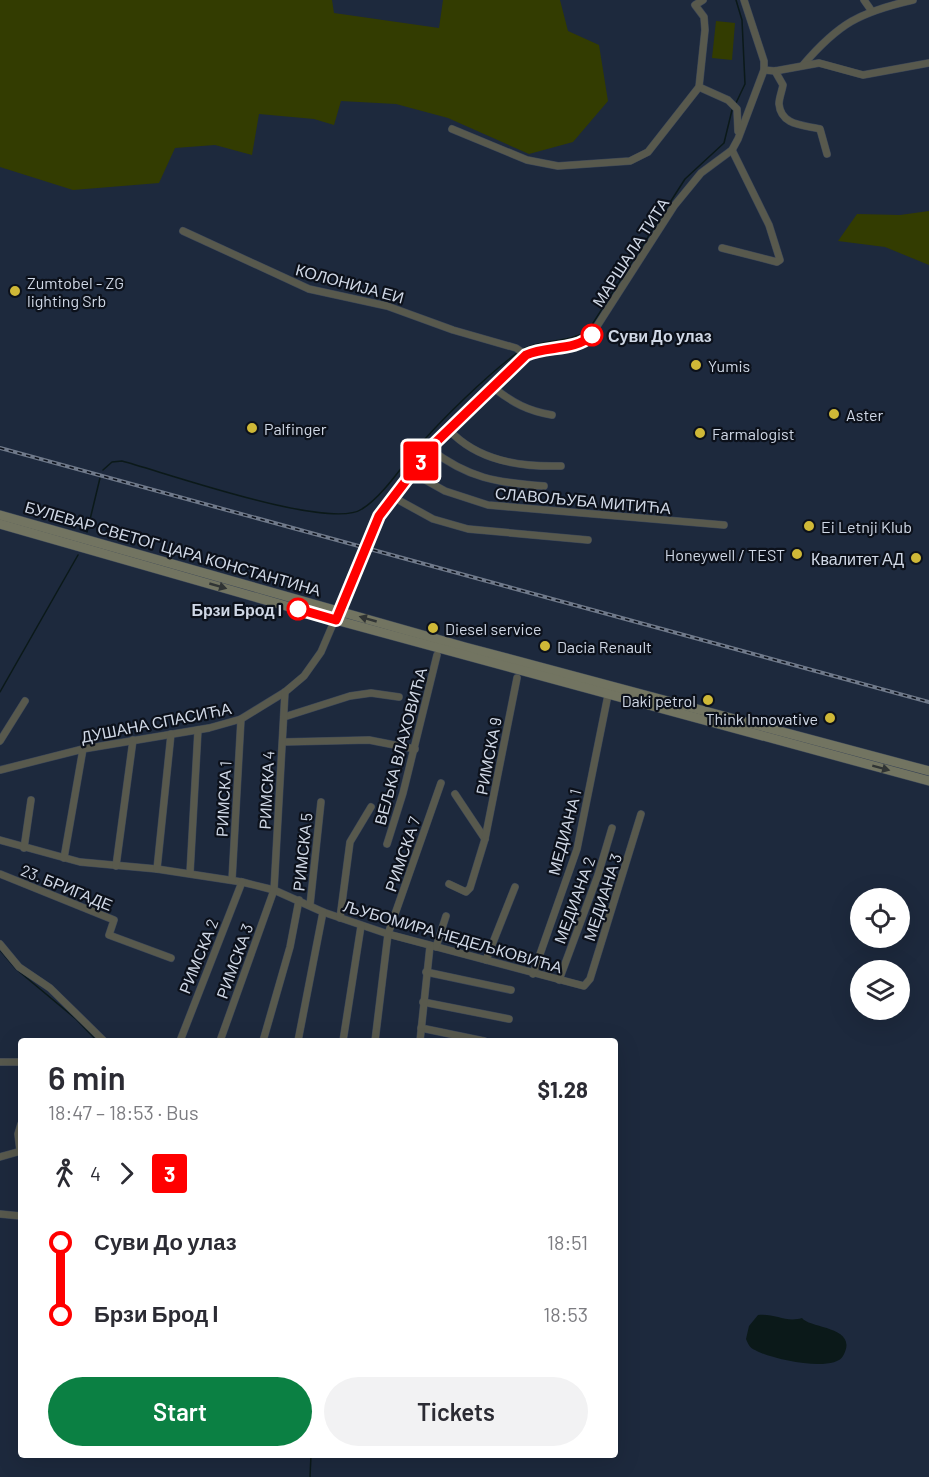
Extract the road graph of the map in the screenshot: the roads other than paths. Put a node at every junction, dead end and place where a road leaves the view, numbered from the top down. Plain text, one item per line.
1 (703, 0) edge
2 (744, 0) edge
3 (864, 0) edge
4 (913, 0) edge
5 (693, 3) edge
6 (871, 10) junction
7 (929, 63) edge
8 (803, 65) junction
9 (764, 70) junction
10 (775, 72) junction
11 (699, 87) junction
12 (452, 129) dead end
13 (738, 139) junction
14 (732, 150) junction
15 (827, 153) dead end
16 (183, 231) dead end
17 (722, 248) dead end
18 (521, 352) junction
19 (494, 388) junction
20 (552, 415) dead end
21 (448, 430) junction
22 (430, 449) junction
23 (561, 466) dead end
24 (411, 472) junction
25 (544, 486) dead end
26 (393, 496) junction
27 (0, 515) edge
28 (0, 524) edge
29 (724, 525) dead end
30 (588, 540) dead end
31 (338, 616) junction
32 (438, 655) dead end
33 (518, 678) dead end
34 (285, 692) junction
35 (608, 695) junction
36 (399, 697) dead end
37 (25, 701) dead end
38 (284, 717) junction
39 (242, 719) junction
40 (198, 730) junction
41 (171, 734) junction
42 (133, 740) junction
43 (0, 741) edge
44 (283, 742) junction
45 (415, 749) junction
46 (83, 750) junction
47 (0, 770) edge
48 (929, 771) edge
49 (929, 781) edge
50 (441, 783) dead end
51 (455, 794) dead end
52 (31, 800) dead end
53 (321, 802) dead end
54 (371, 807) dead end
55 (641, 814) dead end
56 (612, 828) dead end
57 (485, 839) junction
58 (0, 840) edge
59 (387, 844) dead end
60 (24, 848) junction
61 (64, 858) junction
62 (116, 866) junction
63 (157, 869) junction
64 (190, 873) junction
65 (0, 874) edge
66 (232, 879) junction
67 (242, 882) junction
68 (449, 885) dead end
69 (515, 887) dead end
70 (274, 891) junction
71 (299, 900) junction
72 (310, 905) junction
73 (323, 912) junction
74 (446, 916) dead end
75 (340, 918) junction
76 (361, 926) junction
77 (388, 934) junction
78 (0, 944) edge
79 (433, 946) junction
80 (171, 958) dead end
81 (486, 960) junction
82 (426, 972) junction
83 (532, 974) junction
84 (559, 980) junction
85 (584, 986) joint
86 (511, 990) dead end
87 (423, 1002) junction
88 (509, 1019) dead end
89 (421, 1028) junction
90 (101, 1038) edge
91 (181, 1038) edge
92 (221, 1038) edge
93 (264, 1038) edge
94 (299, 1038) edge
95 (343, 1038) edge
96 (375, 1038) edge
97 (420, 1038) edge
98 (469, 1038) edge
99 (0, 1062) edge
100 (18, 1062) edge
101 (18, 1152) edge
102 (0, 1157) edge
103 (0, 1214) edge
104 (18, 1216) edge

1 - 5 street
2 - 9 street
3 - 6 street
4 - 6 street
5 - 11 street
6 - 8 street
7 - 8 street
8 - 10 street
9 - 10 street
9 - 13 street, МАРШАЛА ТИТА
10 - 15 street
11 - 12 street
11 - 13 street
13 - 14 street, МАРШАЛА ТИТА
14 - 17 street
14 - 18 street, МАРШАЛА ТИТА
16 - 18 street, КОЛОНИЈА ЕИ
18 - 19 street
19 - 20 street
19 - 21 street
21 - 22 street
21 - 23 street
22 - 24 street
22 - 25 street
24 - 26 street
24 - 29 street, СЛАВОЉУБА МИТИЋА
26 - 30 street
26 - 31 street
27 - 31 main road, БУЛЕВАР СВЕТОГ ЦАРА КОНСТАНТИНА
28 -> 31 main road, БУЛЕВАР СВЕТОГ ЦАРА КОНСТАНТИНА
31 - 34 street, ДУШАНА СПАСИЋА
31 - 35 main road, БУЛЕВАР СВЕТОГ ЦАРА КОНСТАНТИНА
48 -> 31 main road, БУЛЕВАР СВЕТОГ ЦАРА КОНСТАНТИНА
32 - 45 street, ВЕЉКА ВЛАХОВИЋА
33 - 57 street, РИМСКА 9
34 - 38 street, РИМСКА 4
34 - 39 street, ДУШАНА СПАСИЋА
35 -> 49 main road, БУЛЕВАР СВЕТОГ ЦАРА КОНСТАНТИНА
35 - 83 street, МЕДИАНА 1
36 - 38 street
37 - 43 street
38 - 44 street, РИМСКА 4
39 - 40 street, ДУШАНА СПАСИЋА
39 - 66 street, РИМСКА 1
40 - 41 street, ДУШАНА СПАСИЋА
40 - 64 street
41 - 42 street, ДУШАНА СПАСИЋА
41 - 63 street
42 - 46 street, ДУШАНА СПАСИЋА
42 - 62 street
44 - 45 street
44 - 70 street, РИМСКА 4
45 - 59 street, ВЕЉКА ВЛАХОВИЋА
46 - 47 street, ДУШАНА СПАСИЋА
46 - 61 street
50 - 77 street, РИМСКА 7
51 - 57 street, РИМСКА 9
52 - 60 street
53 - 72 street, РИМСКА 5
54 - 75 street
55 - 85 street, МЕДИАНА 3
56 - 84 street, МЕДИАНА 2
57 - 68 street, РИМСКА 9
58 - 60 street, ЉУБОМИРА НЕДЕЉКОВИЋА
60 - 61 street, ЉУБОМИРА НЕДЕЉКОВИЋА
61 - 62 street, ЉУБОМИРА НЕДЕЉКОВИЋА
62 - 63 street, ЉУБОМИРА НЕДЕЉКОВИЋА
63 - 64 street, ЉУБОМИРА НЕДЕЉКОВИЋА
64 - 66 street, ЉУБОМИРА НЕДЕЉКОВИЋА
65 - 80 street, 23. БРИГАДЕ
66 - 67 street, ЉУБОМИРА НЕДЕЉКОВИЋА
67 - 70 street, ЉУБОМИРА НЕДЕЉКОВИЋА
67 - 91 street, РИМСКА 2
69 - 81 street
70 - 71 street, ЉУБОМИРА НЕДЕЉКОВИЋА
70 - 92 street, РИМСКА 3
71 - 72 street, ЉУБОМИРА НЕДЕЉКОВИЋА
71 - 93 street
72 - 73 street, ЉУБОМИРА НЕДЕЉКОВИЋА
73 - 75 street, ЉУБОМИРА НЕДЕЉКОВИЋА
73 - 94 street
74 - 79 street
75 - 76 street, ЉУБОМИРА НЕДЕЉКОВИЋА
76 - 77 street, ЉУБОМИРА НЕДЕЉКОВИЋА
76 - 95 street
77 - 79 street, ЉУБОМИРА НЕДЕЉКОВИЋА
77 - 96 street, РИМСКА 7
78 - 90 street
79 - 81 street, ЉУБОМИРА НЕДЕЉКОВИЋА
79 - 82 street
81 - 83 street, ЉУБОМИРА НЕДЕЉКОВИЋА
82 - 86 street
82 - 87 street
83 - 84 street, ЉУБОМИРА НЕДЕЉКОВИЋА
84 - 85 street, ЉУБОМИРА НЕДЕЉКОВИЋА
87 - 88 street
87 - 89 street
89 - 97 street
89 - 98 street
99 - 100 street
101 - 102 street
103 - 104 street

